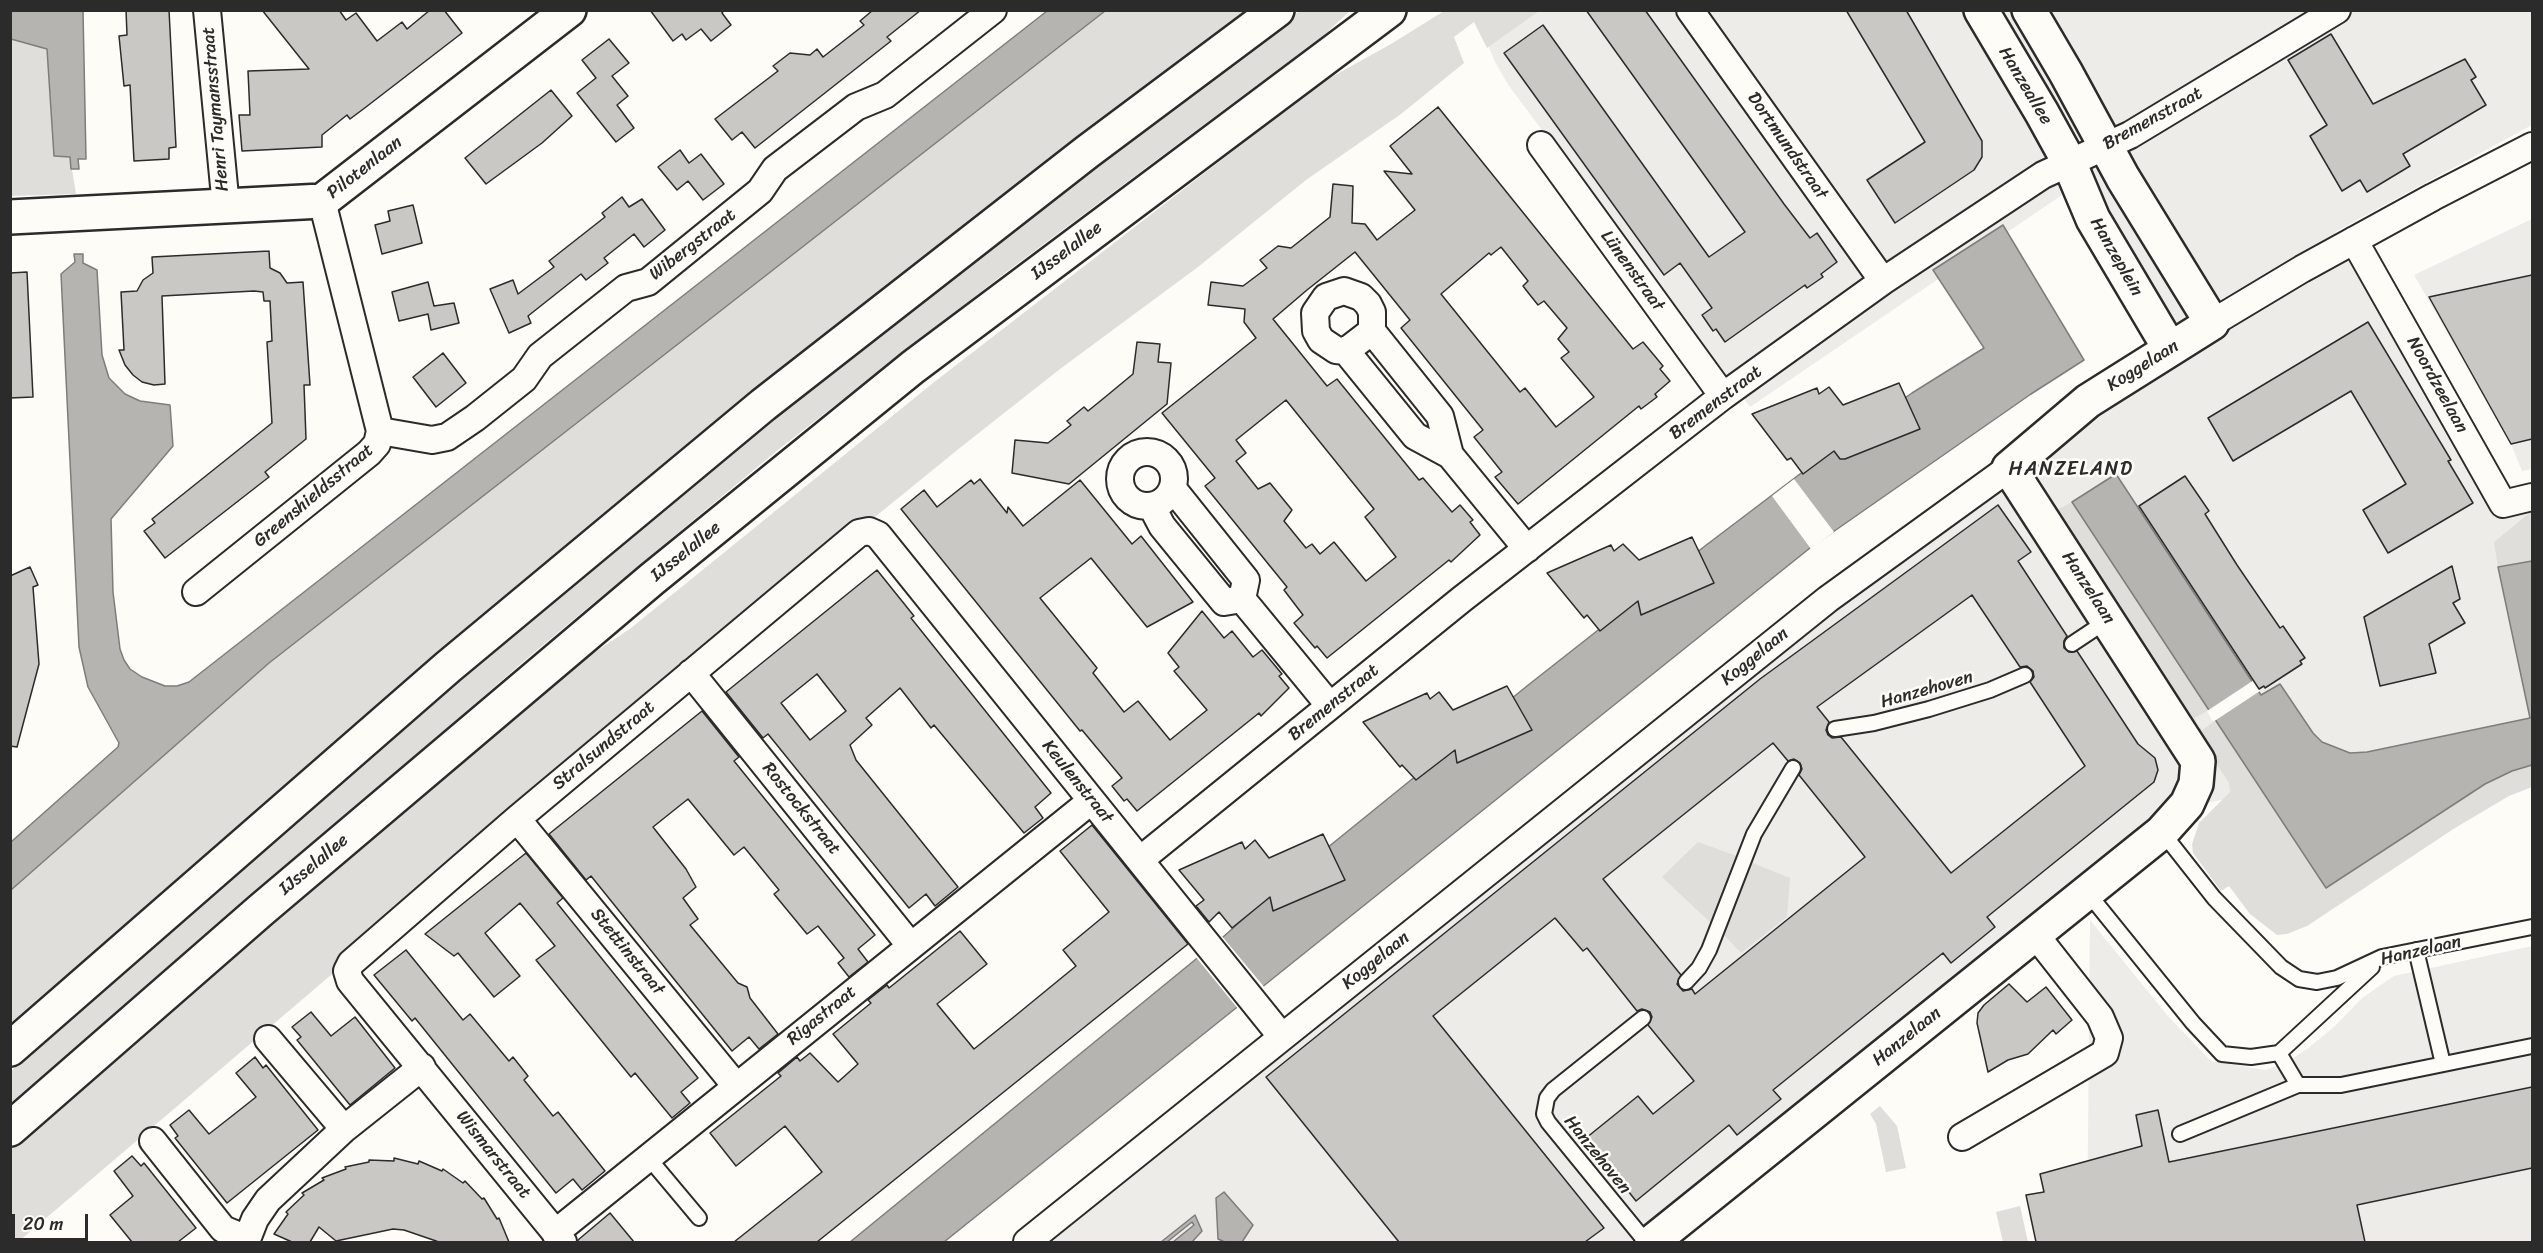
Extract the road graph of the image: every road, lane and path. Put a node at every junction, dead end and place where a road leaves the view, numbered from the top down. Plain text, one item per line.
1 (207, 10) edge
2 (569, 10) edge
3 (993, 10) edge
4 (1277, 10) edge
5 (1389, 10) edge
6 (1690, 10) edge
7 (1981, 10) edge
8 (2029, 10) edge
9 (2323, 14) edge
10 (1541, 145) dead end
11 (2532, 146) edge
12 (2105, 147) junction
13 (2069, 162) junction
14 (322, 201) junction
15 (226, 207) junction
16 (10, 217) edge
17 (2354, 240) junction
18 (1883, 281) junction
19 (2212, 323) junction
20 (1372, 331) junction
21 (2170, 349) junction
22 (1346, 351) junction
23 (1723, 396) junction
24 (380, 431) junction
25 (1450, 455) junction
26 (2009, 468) junction
27 (1174, 490) junction
28 (2532, 497) edge
29 (1152, 507) junction
30 (869, 531) joint
31 (1527, 549) junction
32 (196, 592) dead end
33 (1242, 598) junction
34 (2108, 620) junction
35 (2072, 644) dead end
36 (691, 673) junction
37 (2025, 675) dead end
38 (1330, 706) junction
39 (1835, 729) dead end
40 (1793, 768) dead end
41 (1090, 801) junction
42 (517, 819) junction
43 (2162, 832) junction
44 (1140, 860) junction
45 (2086, 891) junction
46 (2532, 927) edge
47 (2034, 933) junction
48 (910, 945) junction
49 (2416, 950) junction
50 (2382, 957) junction
51 (347, 971) joint
52 (1686, 982) dead end
53 (1643, 1018) dead end
54 (1282, 1037) junction
55 (268, 1039) dead end
56 (2532, 1046) edge
57 (10, 1049) edge
58 (2279, 1053) junction
59 (2444, 1064) junction
60 (422, 1066) junction
61 (2298, 1085) junction
62 (736, 1086) junction
63 (10, 1129) edge
64 (344, 1129) junction
65 (2180, 1134) dead end
66 (1962, 1137) dead end
67 (153, 1141) dead end
68 (647, 1156) junction
69 (699, 1218) dead end
70 (559, 1238) edge
71 (250, 1241) edge
72 (1027, 1242) edge
73 (1646, 1242) edge
74 (1652, 1242) edge

1 - 15 street, Henri Taymansstraat
2 - 14 main road, Pilotenlaan
3 - 24 street, Wibergstraat
4 - 57 main road
5 - 63 main road, IJsselallee
6 - 18 street, Dortmundstraat
7 - 13 main road, Hanzeallee
8 - 12 main road
9 - 12 street, Bremenstraat
10 - 23 street, Lünenstraat
11 - 17 street, Koggelaan
12 - 13 street, Bremenstraat
12 - 19 main road
13 - 18 street, Bremenstraat
13 - 21 main road, Hanzeplein
14 - 15 main road, Pilotenlaan
14 - 24 street, Greenshieldsstraat
15 - 16 main road, Pilotenlaan
17 - 19 street, Koggelaan
17 - 28 street, Noordzeelaan
18 - 23 street, Bremenstraat
19 - 21 main road, Koggelaan
20 - 22 street
20 - 22 street
20 - 25 street
21 - 26 main road, Koggelaan
22 - 25 street
23 - 31 street, Bremenstraat
24 - 32 street, Greenshieldsstraat
25 - 31 street
26 - 34 main road, Hanzelaan
26 - 54 street, Koggelaan
27 - 29 street
27 - 29 street
27 - 33 street
29 - 33 street
30 - 36 street, Stralsundstraat
30 - 41 street, Keulenstraat
31 - 38 street, Bremenstraat
33 - 38 street
34 - 35 lane
34 - 43 main road, Hanzelaan
36 - 42 street, Stralsundstraat
36 - 48 street, Rostockstraat
37 - 39 lane, Hanzehoven
38 - 44 street, Bremenstraat
40 - 52 lane
41 - 44 street, Keulenstraat
41 - 48 street, Rigastraat
42 - 51 street, Stralsundstraat
42 - 62 street, Stettinstraat
43 - 45 main road, Hanzelaan
43 - 50 lane, Hanzelaan
44 - 54 street, Keulenstraat
45 - 47 main road, Hanzelaan
45 - 58 lane
46 - 49 lane, Hanzelaan
47 - 66 street
47 - 74 main road, Hanzelaan
48 - 62 street, Rigastraat
49 - 50 lane, Hanzelaan
49 - 59 lane
50 - 58 lane
51 - 60 street, Wismarstraat
53 - 73 lane, Hanzehoven
54 - 72 street, Koggelaan
55 - 64 street
56 - 59 lane
58 - 61 lane
59 - 61 lane
60 - 64 street
60 - 70 street, Wismarstraat
61 - 65 lane
62 - 68 street, Rigastraat
64 - 71 street
67 - 71 street
68 - 69 lane
68 - 70 street, Rigastraat

